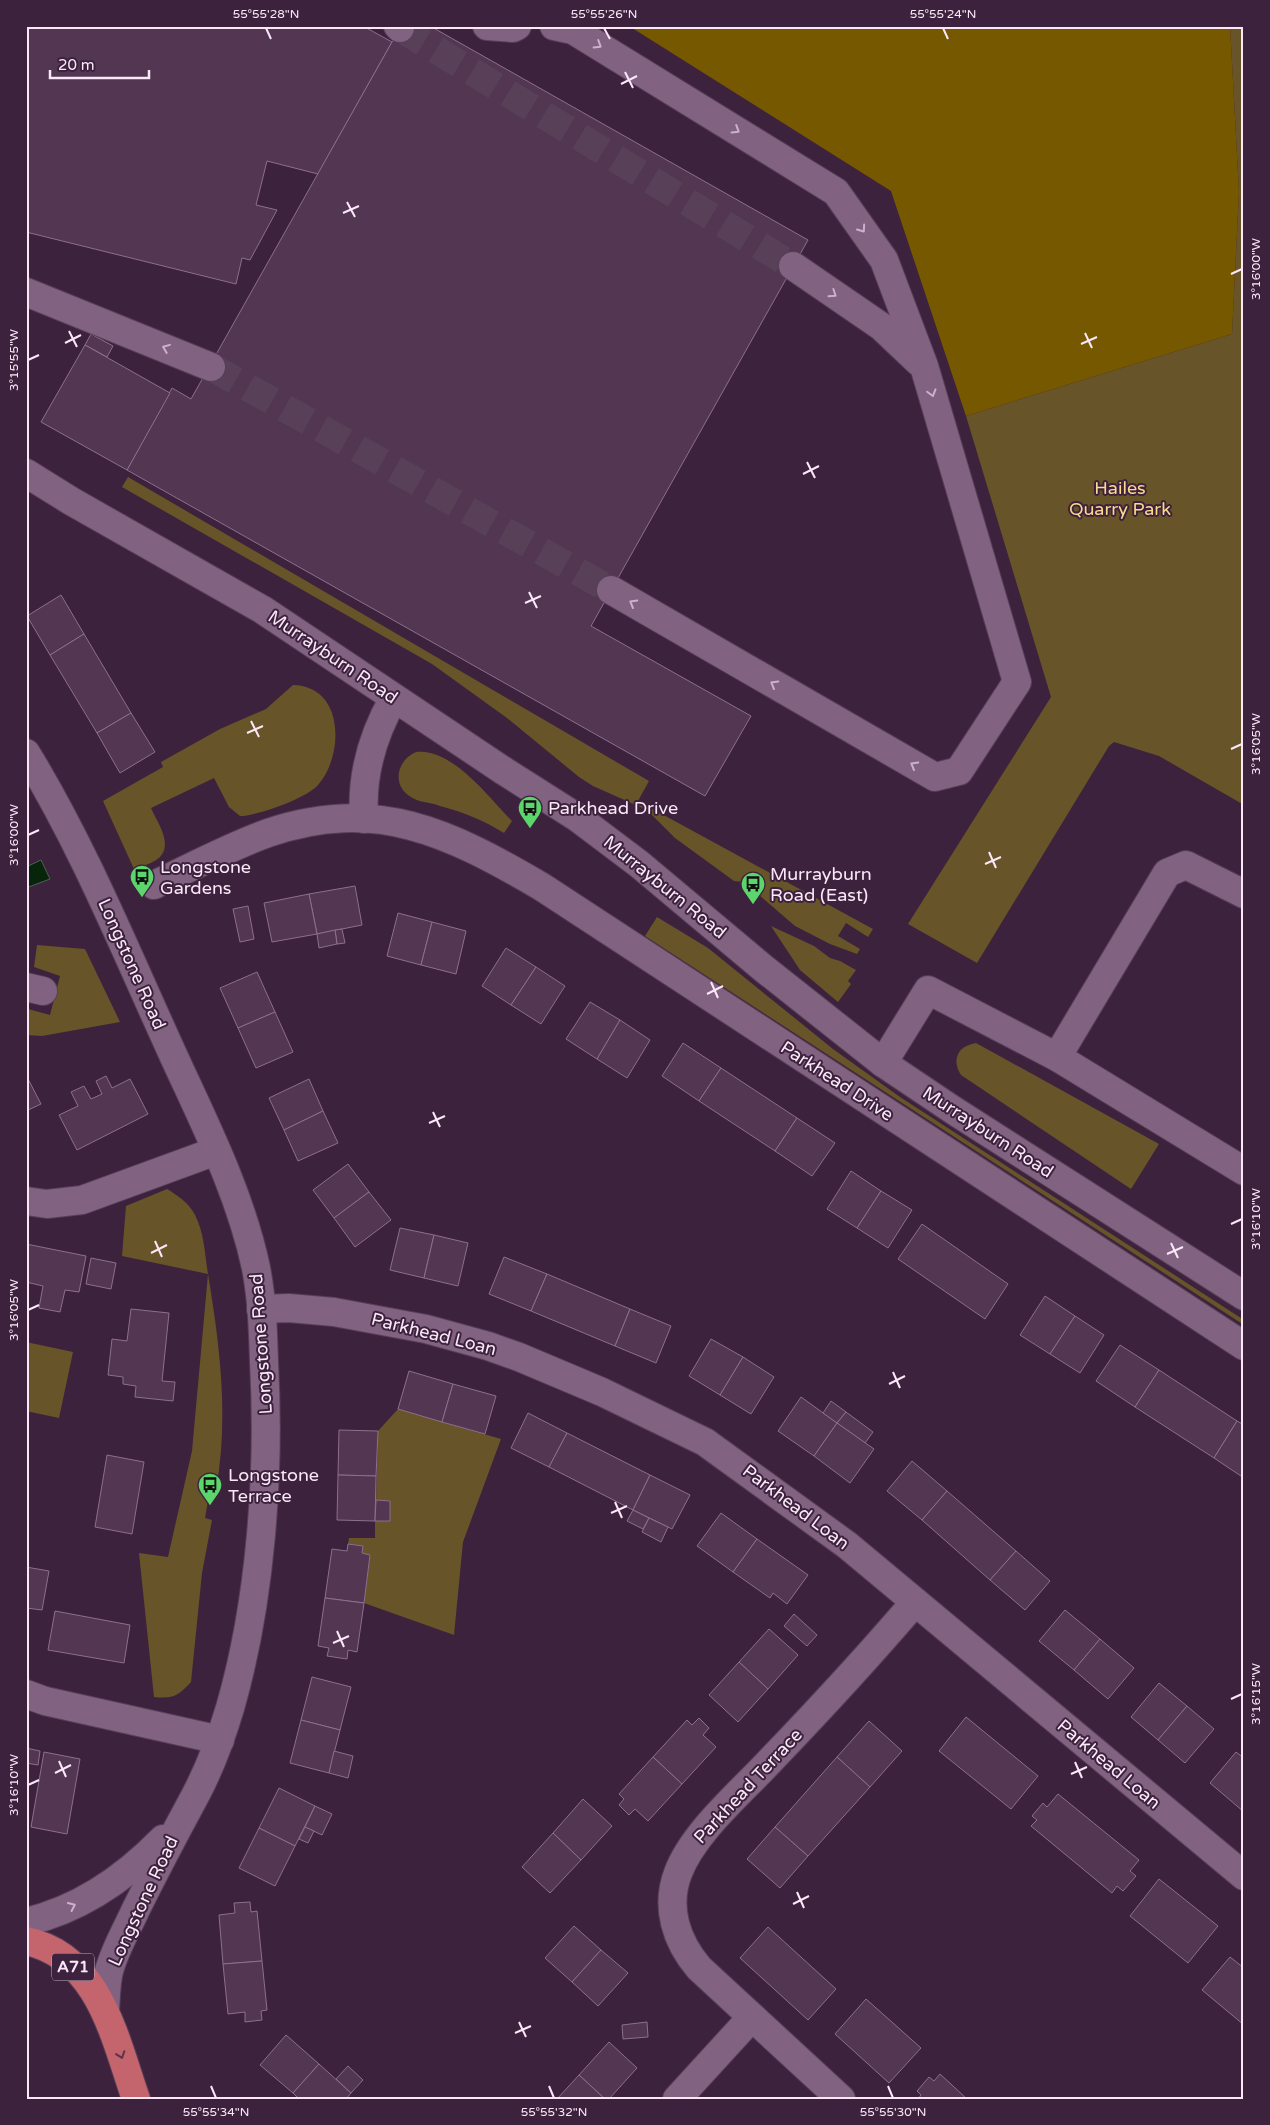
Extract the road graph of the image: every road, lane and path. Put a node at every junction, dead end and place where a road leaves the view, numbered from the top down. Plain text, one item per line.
1 (488, 26) edge
2 (517, 26) edge
3 (554, 26) edge
4 (793, 266) tunnel mouth
5 (26, 292) edge
6 (924, 366) junction
7 (211, 367) tunnel mouth
8 (26, 473) edge
9 (26, 493) edge
10 (71, 501) junction
11 (611, 590) tunnel mouth
12 (394, 698) junction
13 (26, 753) edge
14 (364, 819) junction
15 (154, 885) dead end
16 (1244, 894) edge
17 (1057, 1057) junction
18 (883, 1063) junction
19 (216, 1151) junction
20 (1244, 1171) edge
21 (26, 1201) edge
22 (1244, 1296) edge
23 (262, 1309) junction
24 (1244, 1346) edge
25 (915, 1602) junction
26 (26, 1694) edge
27 (220, 1740) junction
28 (180, 1822) junction
29 (1244, 1876) edge
30 (26, 1922) edge
31 (26, 1941) edge
32 (106, 2011) junction
33 (752, 2017) junction
34 (136, 2099) edge
35 (677, 2099) edge
36 (841, 2099) edge

1 - 2 street
3 -> 6 street
4 -> 6 street
7 -> 5 street
6 -> 11 street
8 - 10 street, Murrayburn Road
9 - 10 street, Murrayburn Road
10 - 12 street, Murrayburn Road
12 - 14 street
12 - 18 street, Murrayburn Road
13 - 19 street, Longstone Road
14 - 15 street, Parkhead Drive
14 - 24 street, Parkhead Drive
16 - 17 street
17 - 18 street
17 - 20 street
18 - 22 street, Murrayburn Road
19 - 21 street
19 - 23 street, Longstone Road
23 - 25 street, Parkhead Loan
23 - 27 street, Longstone Road
25 - 29 street, Parkhead Loan
25 - 33 street, Parkhead Terrace
26 - 27 street
27 - 28 street, Longstone Road
30 -> 28 street, Longstone Road
28 - 32 street, Longstone Road
31 - 32 main road, A71
32 -> 34 main road, A71
33 - 35 street
33 - 36 street, Parkhead Terrace

